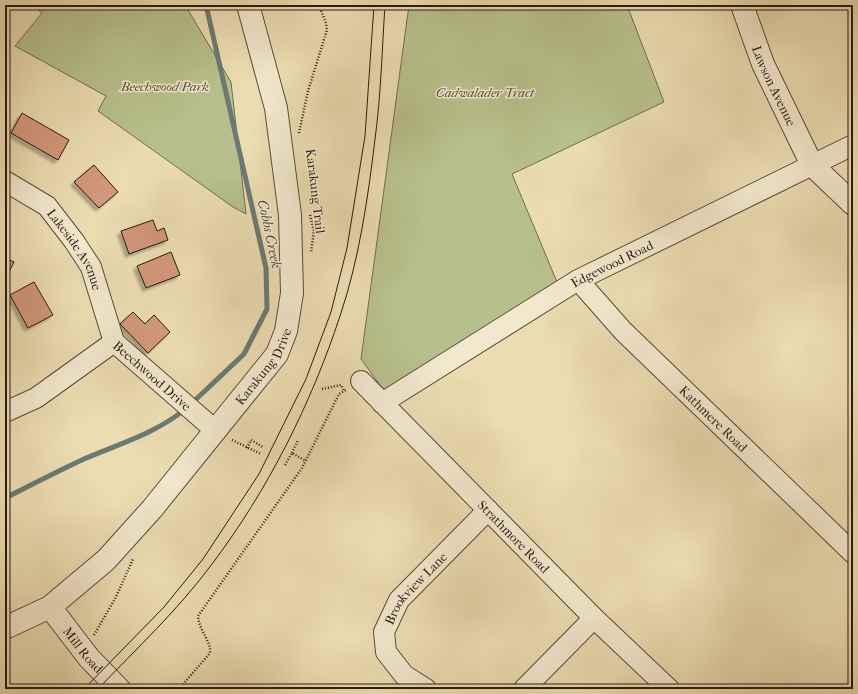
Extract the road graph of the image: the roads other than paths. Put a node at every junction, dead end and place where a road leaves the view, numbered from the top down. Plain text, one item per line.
1 (248, 5) edge
2 (742, 5) edge
3 (853, 145) edge
4 (812, 165) junction
5 (5, 181) edge
6 (853, 204) edge
7 (578, 280) junction
8 (114, 342) junction
9 (361, 381) road end
10 (382, 404) junction
11 (5, 412) edge
12 (209, 425) junction
13 (488, 510) junction
14 (853, 553) edge
15 (50, 607) junction
16 (594, 618) junction
17 (5, 628) edge
18 (119, 689) edge
19 (426, 689) edge
20 (524, 689) edge
21 (670, 689) edge

1 - 12 street, Karakung Drive
2 - 4 street, Lawson Avenue
3 - 4 street, Edgewood Road
4 - 6 street
4 - 7 street, Edgewood Road
5 - 8 street, Lakeside Avenue
7 - 10 street, Edgewood Road
7 - 14 street, Kathmere Road
8 - 11 street, Beechwood Drive
8 - 12 street, Beechwood Drive
9 - 10 street, Strathmore Road
10 - 13 street, Strathmore Road
12 - 15 street, Karakung Drive
13 - 16 street, Strathmore Road
13 - 19 street, Brookview Lane
15 - 17 street, Karakung Drive
15 - 18 street, Mill Road
16 - 20 street
16 - 21 street, Strathmore Road

